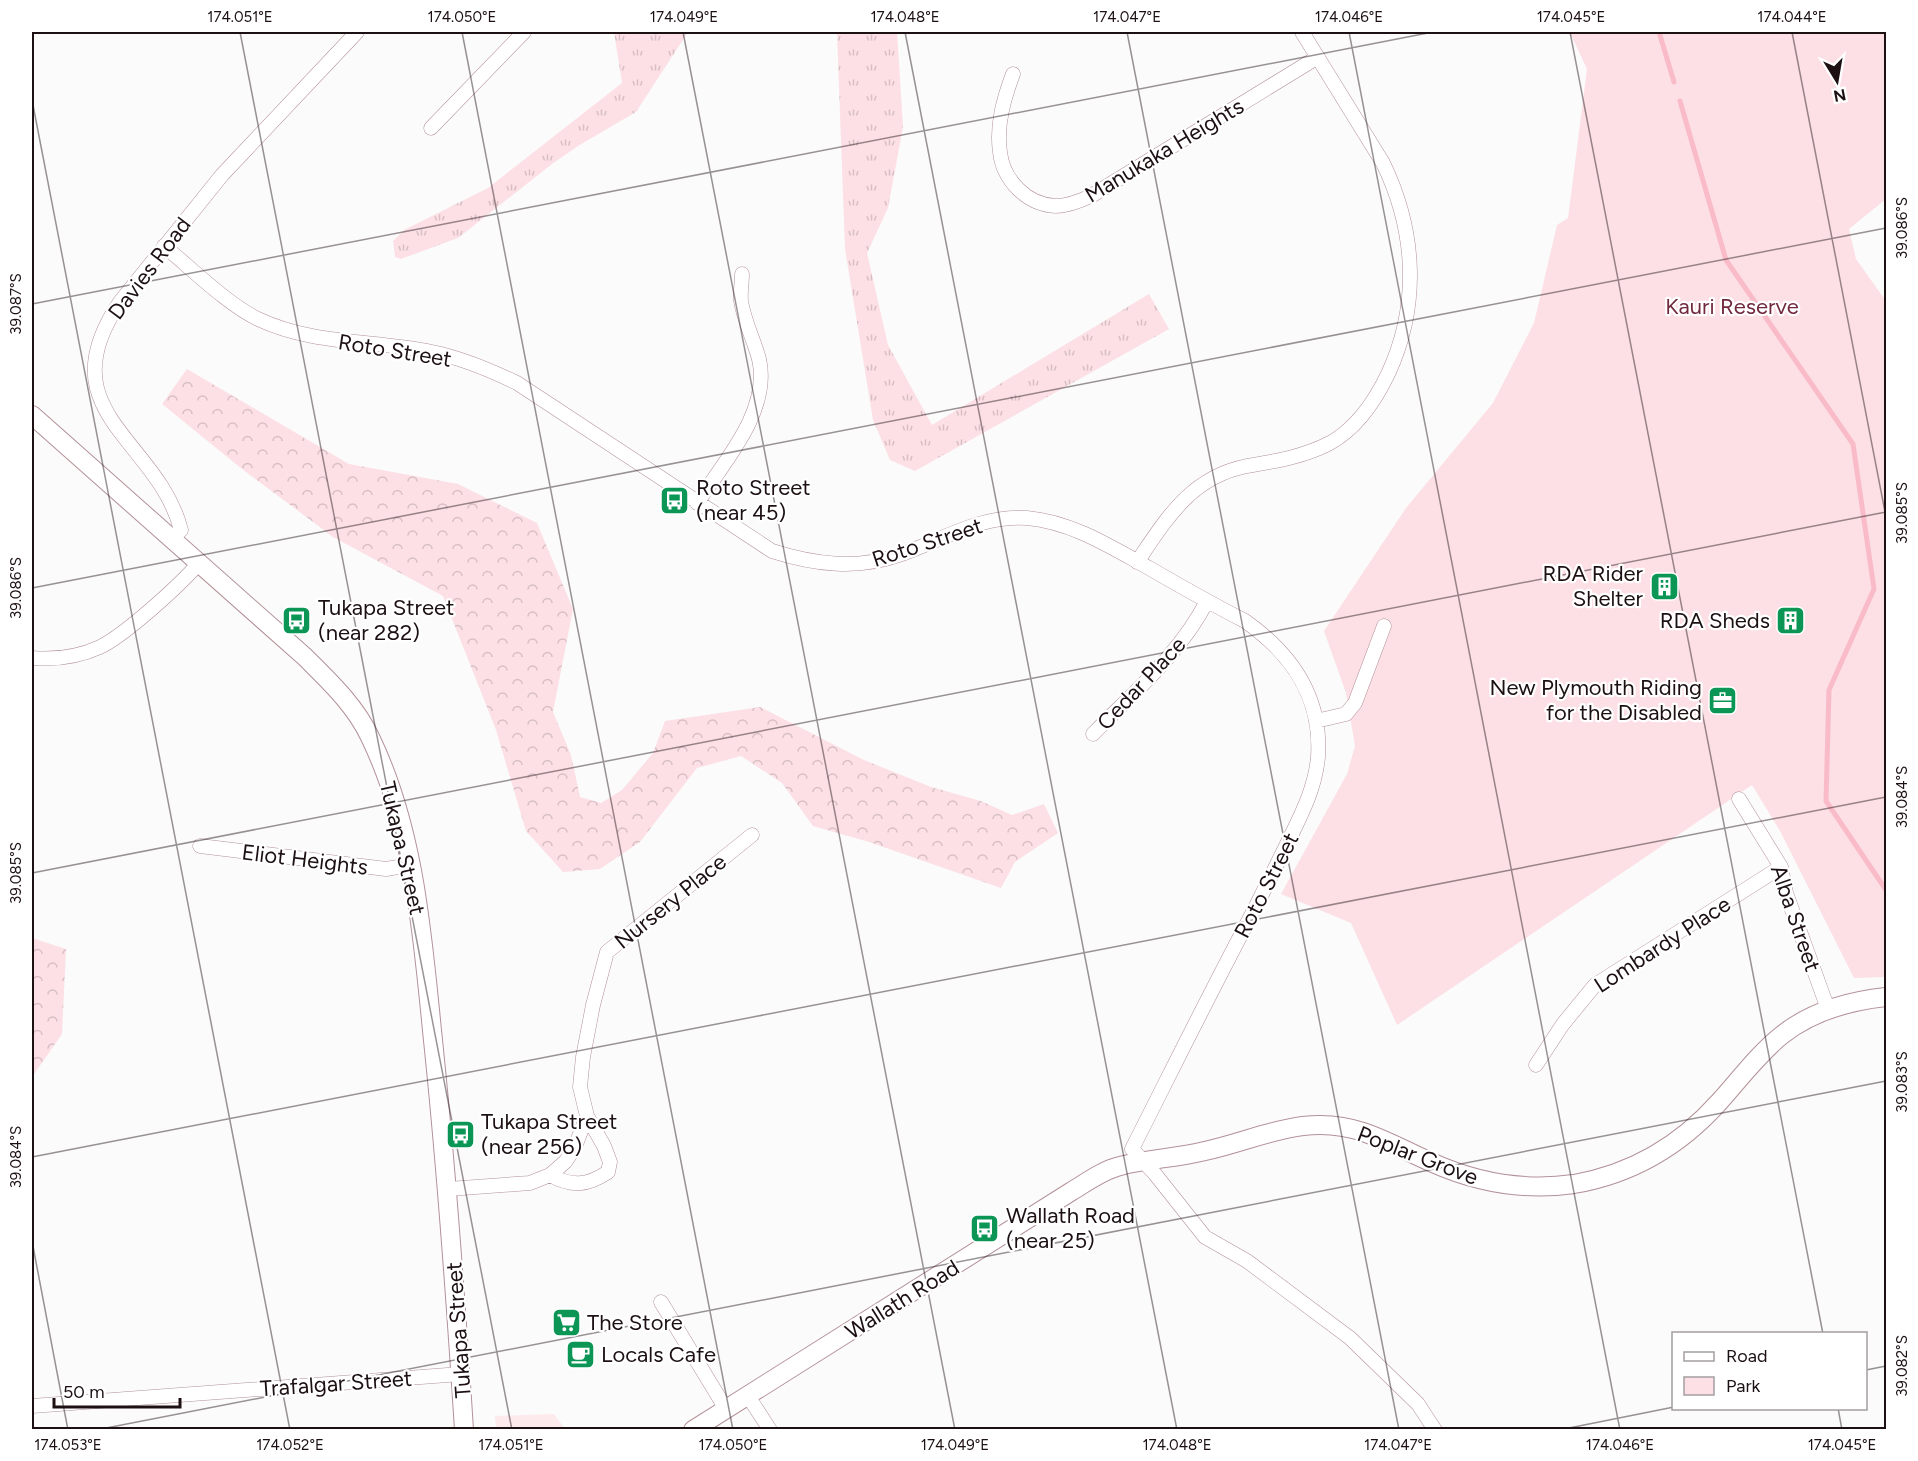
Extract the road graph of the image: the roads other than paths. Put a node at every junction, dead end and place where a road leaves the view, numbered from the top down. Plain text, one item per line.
1 (357, 32) edge
2 (524, 32) edge
3 (1302, 32) edge
4 (1318, 57) junction
5 (1013, 74) dead end
6 (431, 128) dead end
7 (164, 246) junction
8 (742, 274) dead end
9 (32, 416) edge
10 (697, 503) junction
11 (172, 539) junction
12 (1137, 562) junction
13 (199, 563) junction
14 (1207, 602) junction
15 (1384, 626) dead end
16 (32, 658) edge
17 (1316, 721) junction
18 (1093, 734) dead end
19 (1739, 799) dead end
20 (752, 835) dead end
21 (200, 846) dead end
22 (410, 865) junction
23 (1781, 867) junction
24 (1887, 997) edge
25 (1828, 1009) junction
26 (1536, 1065) dead end
27 (587, 1116) junction
28 (1144, 1162) junction
29 (550, 1175) junction
30 (448, 1189) junction
31 (661, 1302) dead end
32 (461, 1374) junction
33 (748, 1396) junction
34 (32, 1406) edge
35 (726, 1409) junction
36 (464, 1430) edge
37 (693, 1430) edge
38 (770, 1430) edge
39 (1435, 1430) edge

1 - 7 street, Davies Road
2 - 6 street
3 - 4 street
4 - 5 street, Manukaka Heights
4 - 12 street
7 - 10 street, Roto Street
7 - 11 street, Davies Road
8 - 10 street
9 - 11 street, Tukapa Street
10 - 12 street, Roto Street
11 - 13 street, Tukapa Street
12 - 14 street, Roto Street
13 - 16 street
13 - 22 street, Tukapa Street
14 - 17 street, Roto Street
14 - 18 street, Cedar Place
15 - 17 street
17 - 28 street, Roto Street
19 - 23 street, Alba Street
20 - 27 street, Nursery Place
21 - 22 street, Eliot Heights
22 - 30 street, Tukapa Street
23 - 25 street, Alba Street
23 - 26 street, Lombardy Place
24 - 25 street, Poplar Grove
25 - 28 street, Poplar Grove
27 - 29 street
27 - 29 street, Nursery Place
28 - 33 street, Wallath Road
28 - 39 street
29 - 30 street
30 - 32 street, Tukapa Street
31 - 35 street
32 - 34 street, Trafalgar Street
32 - 36 street, Tukapa Street
33 - 35 street, Wallath Road
33 - 38 street
35 - 37 street, Wallath Road

